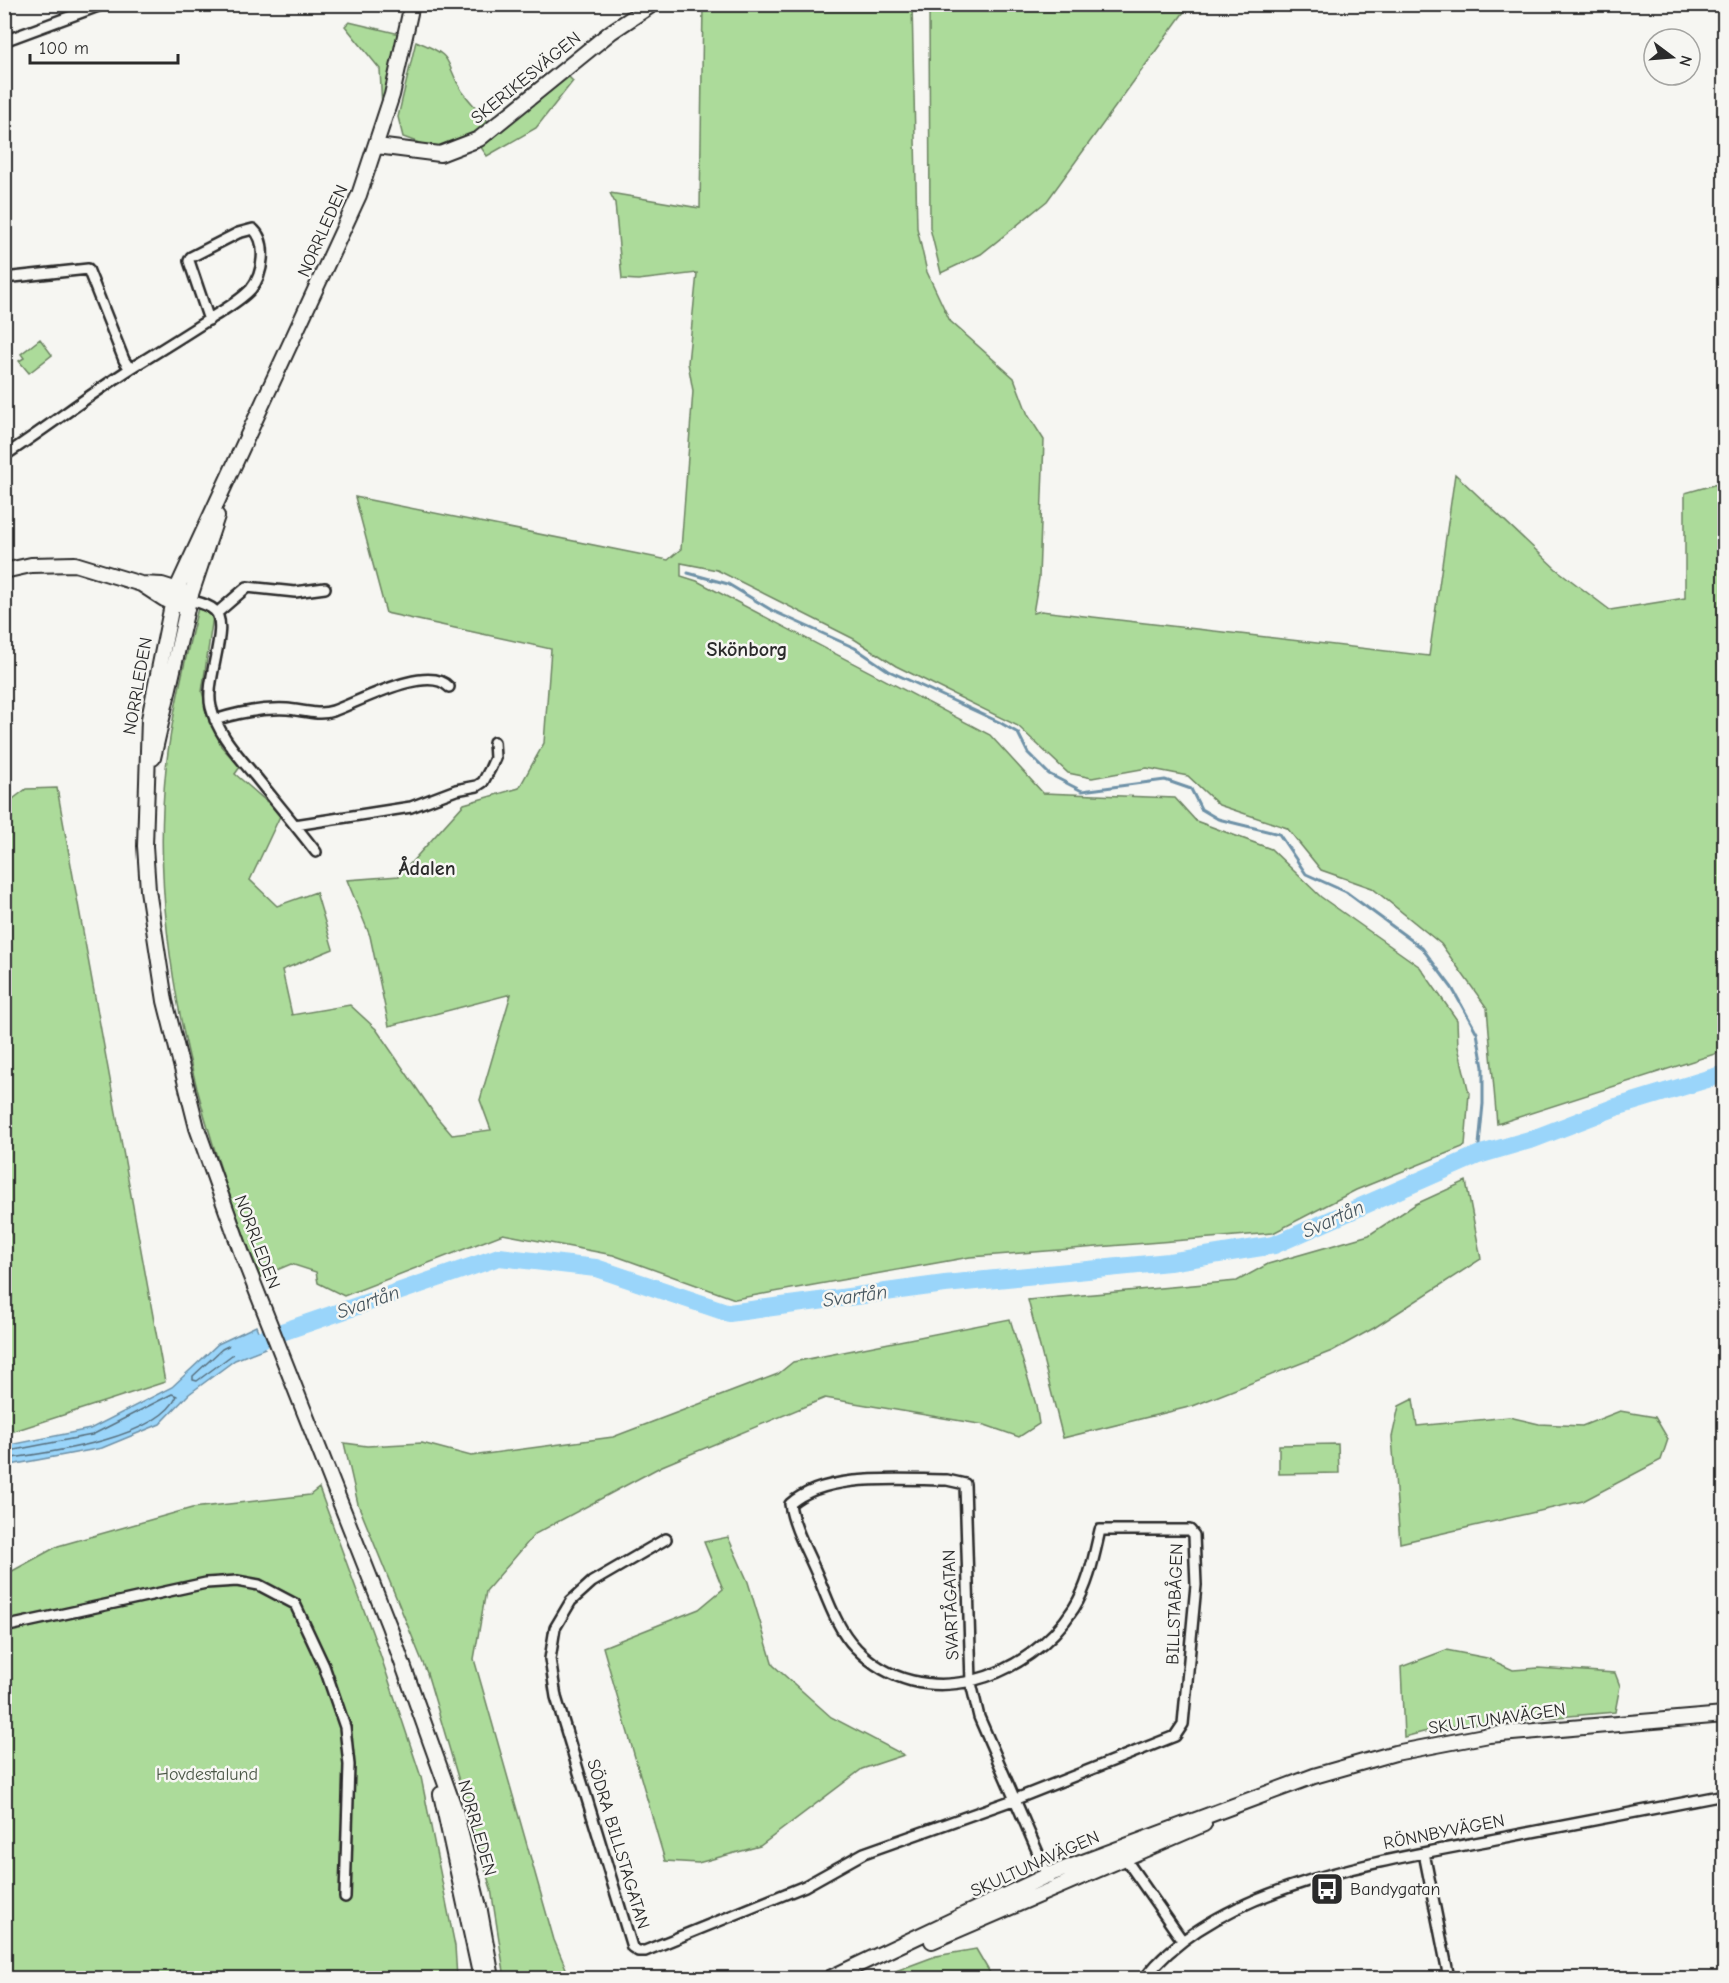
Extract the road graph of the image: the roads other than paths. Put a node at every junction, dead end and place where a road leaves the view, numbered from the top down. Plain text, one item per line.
1 (104, 4) edge
2 (412, 4) edge
3 (653, 4) edge
4 (4, 40) edge
5 (377, 146) junction
6 (4, 278) edge
7 (209, 320) junction
8 (130, 369) junction
9 (4, 456) edge
10 (236, 460) junction
11 (4, 572) edge
12 (325, 588) dead end
13 (175, 596) junction
14 (189, 601) junction
15 (217, 613) junction
16 (448, 687) dead end
17 (215, 720) junction
18 (494, 742) dead end
19 (146, 788) junction
20 (295, 825) junction
21 (316, 852) dead end
22 (790, 1503) joint
23 (666, 1539) dead end
24 (4, 1627) edge
25 (971, 1683) junction
26 (413, 1690) junction
27 (1725, 1715) edge
28 (1725, 1795) edge
29 (1016, 1800) junction
30 (1121, 1852) junction
31 (1424, 1853) junction
32 (1051, 1881) junction
33 (345, 1897) dead end
34 (1182, 1940) junction
35 (481, 1978) edge
36 (492, 1978) edge
37 (830, 1978) edge
38 (1145, 1978) edge
39 (1449, 1978) edge

1 - 4 street
2 - 5 main road, NORRLEDEN
3 - 5 main road, SKERIKESVÄGEN
5 - 10 main road, NORRLEDEN
6 - 8 street
7 - 7 street
7 - 8 street
8 - 9 street
10 - 13 main road, NORRLEDEN
10 - 14 main road, NORRLEDEN
11 - 13 main road
12 - 15 street
13 - 14 main road
13 - 19 main road, NORRLEDEN
14 - 15 street
14 - 19 main road, NORRLEDEN
15 - 17 street
16 - 17 street
17 - 20 street
18 - 20 street
19 - 26 main road, NORRLEDEN
20 - 21 street
22 - 25 street, BILLSTABÅGEN
22 - 25 street, SVARTÅGATAN
23 - 29 street, SÖDRA BILLSTAGATAN
24 - 33 street
25 - 29 street, SVARTÅGATAN
25 - 29 street, BILLSTABÅGEN
26 - 35 main road, NORRLEDEN
26 - 36 main road, NORRLEDEN
27 - 30 main road, SKULTUNAVÄGEN
28 - 31 street, RÖNNBYVÄGEN
29 - 32 street, SVARTÅGATAN
30 - 32 main road, SKULTUNAVÄGEN
30 - 34 street
31 - 34 street, RÖNNBYVÄGEN
31 - 39 street
32 - 37 main road, SKULTUNAVÄGEN
34 - 38 street, RÖNNBYVÄGEN

